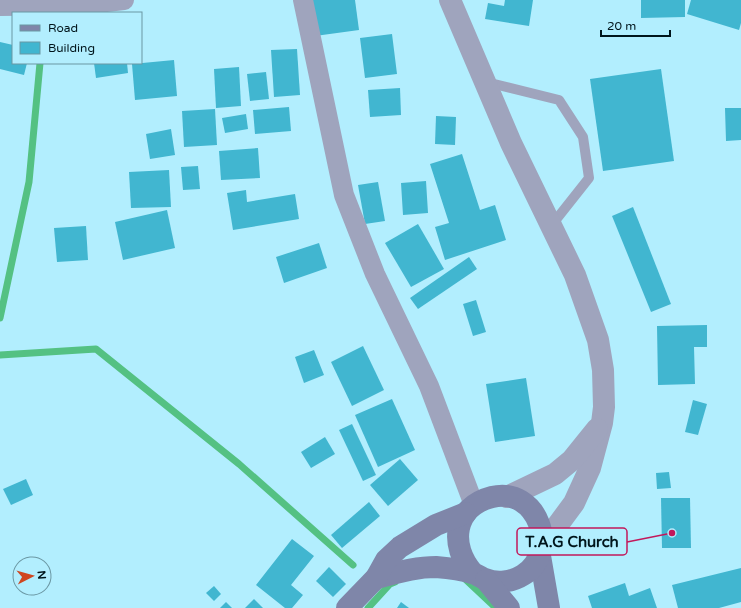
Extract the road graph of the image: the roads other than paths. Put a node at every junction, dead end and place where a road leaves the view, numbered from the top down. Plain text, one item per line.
1 (124, 0) edge
2 (303, 0) edge
3 (450, 0) edge
4 (0, 6) edge
5 (486, 82) junction
6 (551, 226) junction
7 (602, 424) junction
8 (507, 497) junction
9 (470, 509) junction
10 (541, 550) junction
11 (480, 576) junction
12 (376, 578) junction
13 (347, 608) edge
14 (509, 608) edge
15 (549, 608) edge

1 - 4 street
2 - 9 street
3 - 5 street
5 - 6 street
5 - 6 lane
6 - 7 street
7 - 8 street
7 - 10 street
8 - 9 main road
8 - 10 main road
9 - 11 main road
9 - 12 main road
10 - 11 main road
10 - 15 main road
11 - 12 main road
11 - 14 main road
12 - 13 main road

